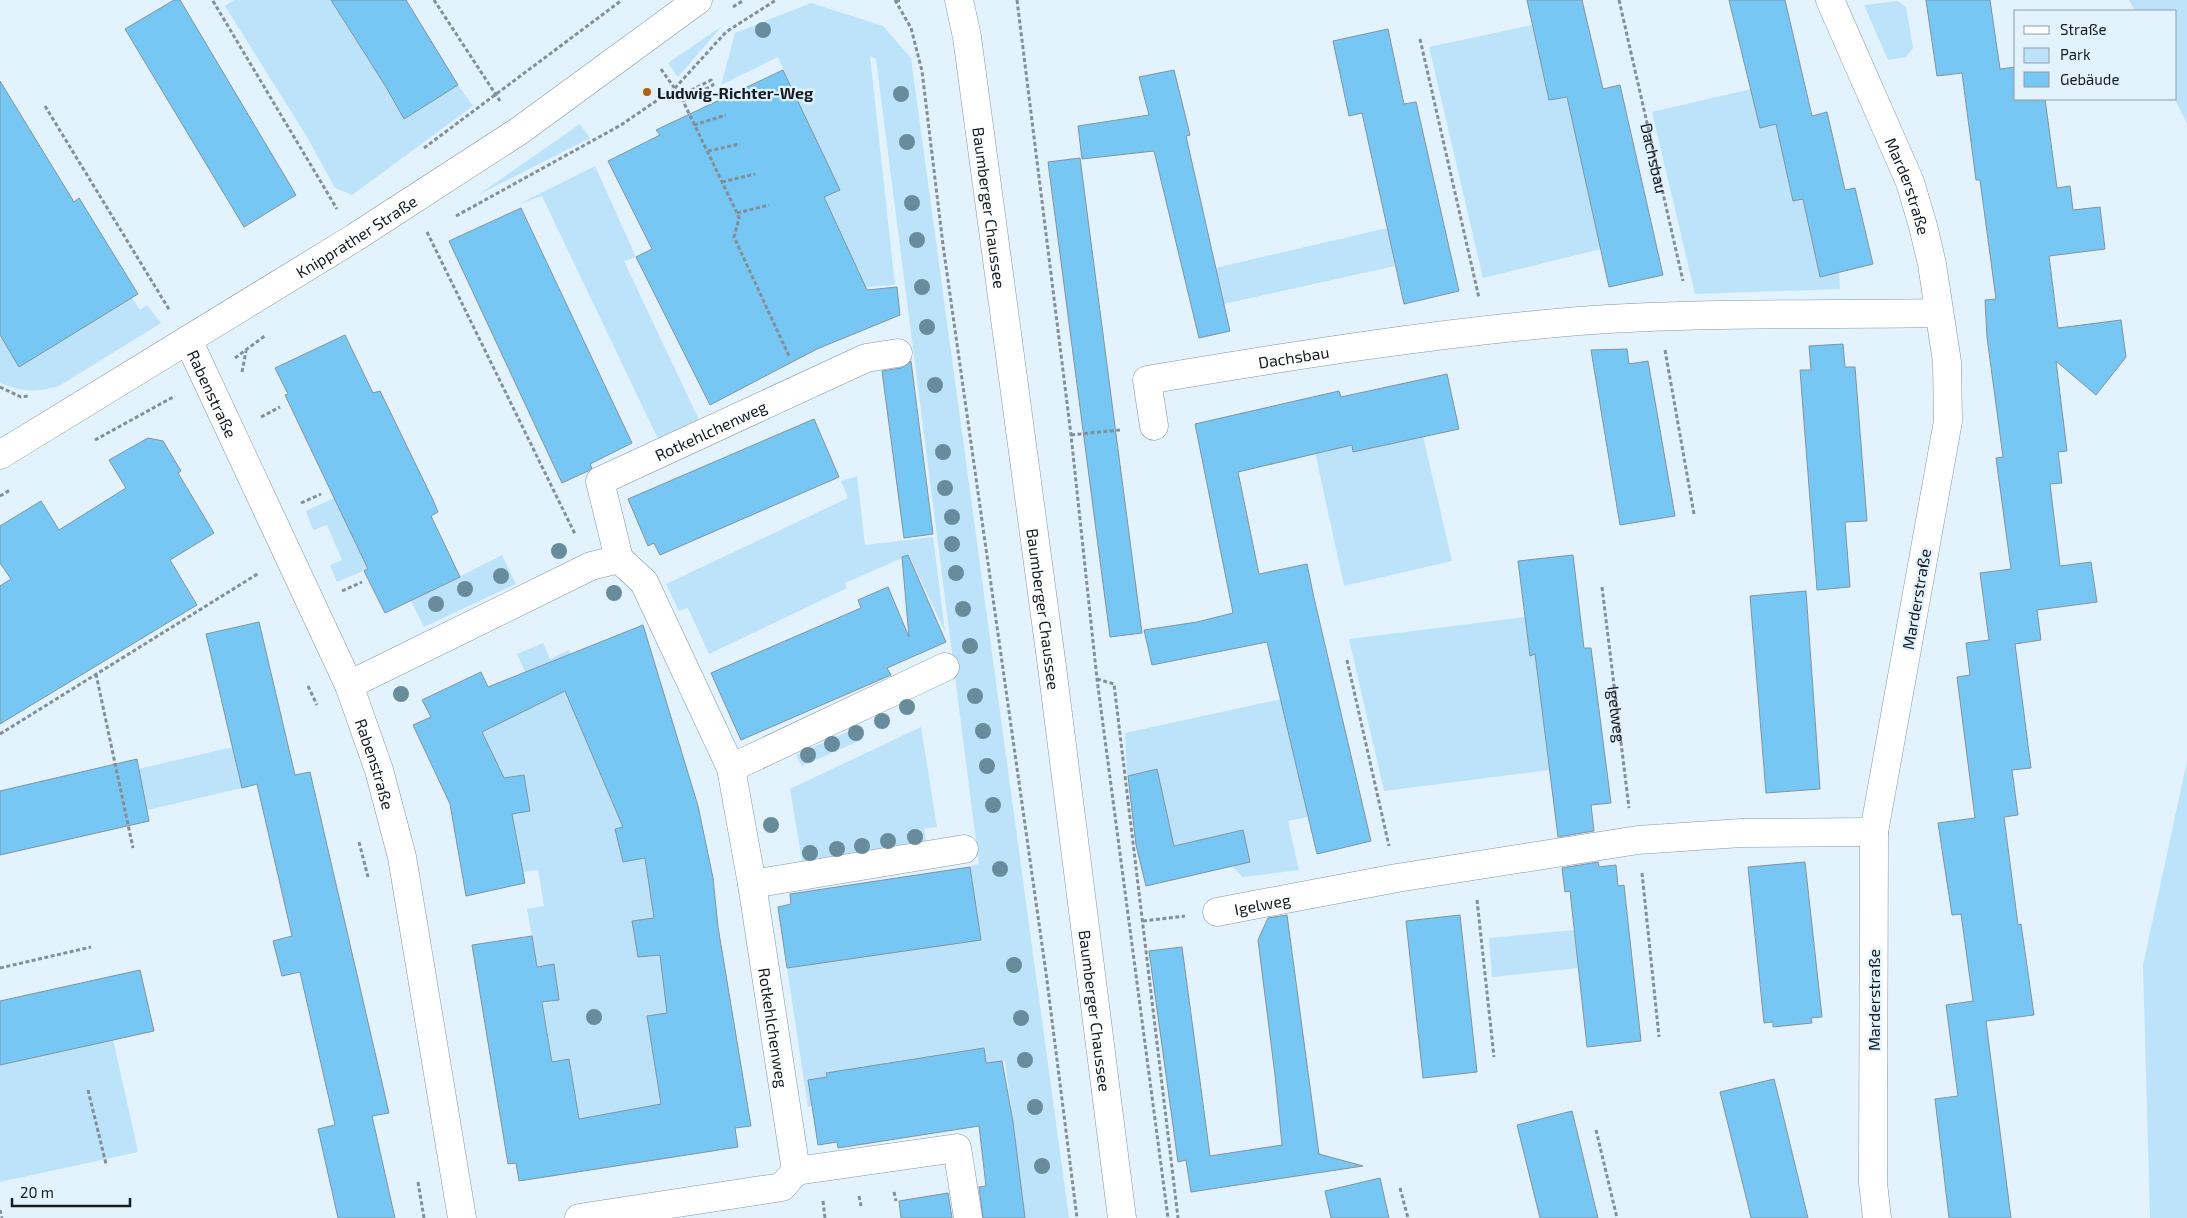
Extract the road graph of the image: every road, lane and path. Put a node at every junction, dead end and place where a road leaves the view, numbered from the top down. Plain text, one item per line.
1 (434, 0) edge
2 (622, 0) edge
3 (698, 0) edge
4 (896, 0) edge
5 (901, 0) edge
6 (959, 0) edge
7 (1017, 0) edge
8 (1619, 0) edge
9 (1830, 0) edge
10 (213, 1) dead end
11 (1420, 39) dead end
12 (642, 42) junction
13 (496, 96) junction
14 (45, 106) dead end
15 (726, 115) dead end
16 (694, 125) junction
17 (519, 131) junction
18 (740, 144) dead end
19 (708, 152) junction
20 (417, 154) dead end
21 (755, 174) dead end
22 (722, 182) junction
23 (346, 205) dead end
24 (769, 205) dead end
25 (737, 213) junction
26 (428, 235) dead end
27 (1939, 313) junction
28 (1691, 316) junction
29 (1660, 317) junction
30 (1487, 330) junction
31 (188, 340) junction
32 (898, 353) dead end
33 (804, 388) junction
34 (280, 407) dead end
35 (259, 418) dead end
36 (1154, 426) joint
37 (1070, 435) junction
38 (0, 455) edge
39 (321, 494) dead end
40 (300, 504) dead end
41 (1694, 514) dead end
42 (288, 555) junction
43 (619, 559) junction
44 (591, 566) junction
45 (258, 574) junction
46 (362, 582) dead end
47 (262, 583) dead end
48 (1602, 588) dead end
49 (334, 594) dead end
50 (1347, 660) dead end
51 (945, 667) dead end
52 (96, 674) junction
53 (306, 679) dead end
54 (1097, 679) junction
55 (348, 684) junction
56 (320, 714) dead end
57 (0, 734) edge
58 (731, 768) junction
59 (1874, 832) junction
60 (1635, 840) junction
61 (359, 841) dead end
62 (133, 848) dead end
63 (964, 849) dead end
64 (1473, 865) junction
65 (1397, 878) junction
66 (368, 879) dead end
67 (752, 884) junction
68 (1218, 912) joint
69 (1143, 920) junction
70 (91, 947) dead end
71 (0, 968) edge
72 (1659, 1037) dead end
73 (1494, 1057) dead end
74 (88, 1090) dead end
75 (1596, 1130) dead end
76 (106, 1164) dead end
77 (796, 1171) junction
78 (418, 1179) dead end
79 (1400, 1188) dead end
80 (0, 1210) edge
81 (2, 1218) edge
82 (424, 1218) edge
83 (462, 1218) edge
84 (579, 1218) edge
85 (968, 1218) edge
86 (1077, 1218) edge
87 (1122, 1218) edge
88 (1168, 1218) edge
89 (1178, 1218) edge
90 (1408, 1218) edge
91 (1617, 1218) edge
92 (1877, 1218) edge

1 - 13 path
2 - 13 path
3 - 12 street, Knipprather Straße
4 - 5 path
4 - 86 path
6 - 87 street, Baumberger Chaussee
7 - 37 path
8 - 28 path, Dachsbau
9 - 27 street, Marderstraße
10 - 23 path
11 - 30 path
12 - 16 path
12 - 17 street, Knipprather Straße
13 - 17 path
13 - 20 path
14 - 31 path
15 - 16 path
16 - 19 path
17 - 31 street, Knipprather Straße
18 - 19 path
19 - 22 path
21 - 22 path
22 - 25 path
24 - 25 path
25 - 33 path
26 - 44 path
27 - 28 street, Dachsbau
27 - 59 street, Marderstraße
28 - 29 street, Dachsbau
29 - 30 street, Dachsbau
29 - 41 path
30 - 36 street, Dachsbau
31 - 38 street, Knipprather Straße
31 - 42 street, Rabenstraße
32 - 33 street, Rotkehlchenweg
33 - 43 street, Rotkehlchenweg
34 - 35 path
36 - 37 path
37 - 54 path
39 - 40 path
42 - 45 path
42 - 55 street, Rabenstraße
43 - 44 street
43 - 58 street, Rotkehlchenweg
44 - 55 street
45 - 47 path
45 - 52 path
46 - 49 path
48 - 60 path, Igelweg
50 - 65 path
51 - 58 street
52 - 57 path
52 - 62 path
53 - 56 path
54 - 69 path
54 - 88 path
55 - 83 street, Rabenstraße
58 - 67 street, Rotkehlchenweg
59 - 60 street, Igelweg
59 - 92 street, Marderstraße
60 - 64 street, Igelweg
60 - 72 path, Igelweg
61 - 66 path
63 - 67 street
64 - 65 street, Igelweg
64 - 73 path
65 - 68 street, Igelweg
67 - 77 street, Rotkehlchenweg
68 - 69 path
69 - 89 path
70 - 71 path
74 - 76 path
75 - 91 path
77 - 84 street
77 - 85 street
78 - 82 path
79 - 90 path
80 - 81 path

